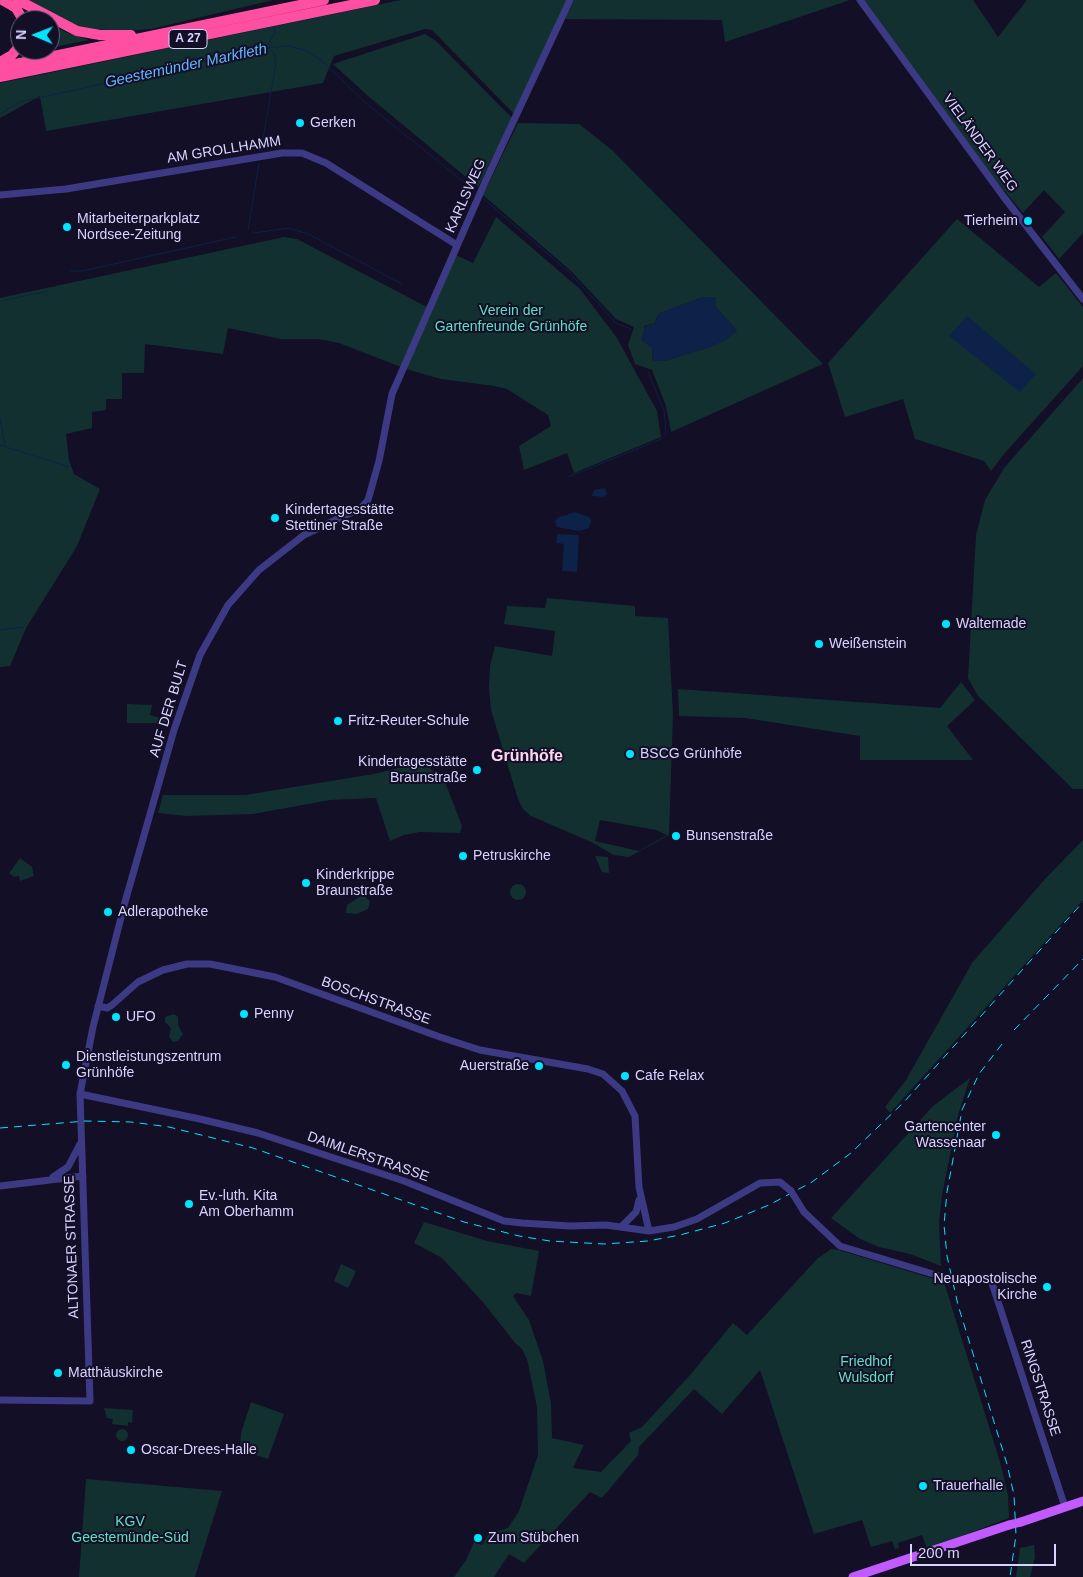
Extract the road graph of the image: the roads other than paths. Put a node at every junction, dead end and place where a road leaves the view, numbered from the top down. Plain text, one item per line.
1 (2, 0) edge
2 (18, 0) edge
3 (324, 0) edge
4 (375, 0) edge
5 (570, 0) edge
6 (860, 0) edge
7 (17, 10) edge
8 (154, 35) junction
9 (0, 67) edge
10 (0, 77) edge
11 (0, 195) edge
12 (457, 245) junction
13 (1083, 299) edge
14 (389, 403) joint
15 (98, 1006) junction
16 (80, 1094) junction
17 (81, 1139) junction
18 (83, 1176) junction
19 (50, 1179) junction
20 (0, 1186) edge
21 (638, 1187) junction
22 (621, 1227) junction
23 (649, 1231) junction
24 (990, 1277) joint
25 (0, 1400) edge
26 (1083, 1501) edge
27 (1065, 1507) junction
28 (853, 1577) edge

1 - 7 highway
2 - 8 highway
3 - 8 highway, A 27
4 - 10 highway, A 27
5 - 12 street, KARLSWEG
6 - 13 street, VIELÄNDER WEG
8 - 9 highway, A 27
11 - 12 street, AM GROLLHAMM
12 - 14 street, KARLSWEG
14 - 15 street, AUF DER BULT
15 - 16 street, AUF DER BULT
15 - 21 street, BOSCHSTRASSE
16 - 17 street, ALTONAER STRASSE
16 - 22 street, DAIMLERSTRASSE
17 - 18 street, ALTONAER STRASSE
17 - 19 street
18 - 19 street
18 - 25 street, ALTONAER STRASSE
19 - 20 street
21 - 22 street
21 - 23 street
22 - 23 street, DAIMLERSTRASSE
23 - 24 street, DAIMLERSTRASSE, bridge
24 - 27 street, RINGSTRASSE
26 - 27 main road
27 - 28 main road, bridge

